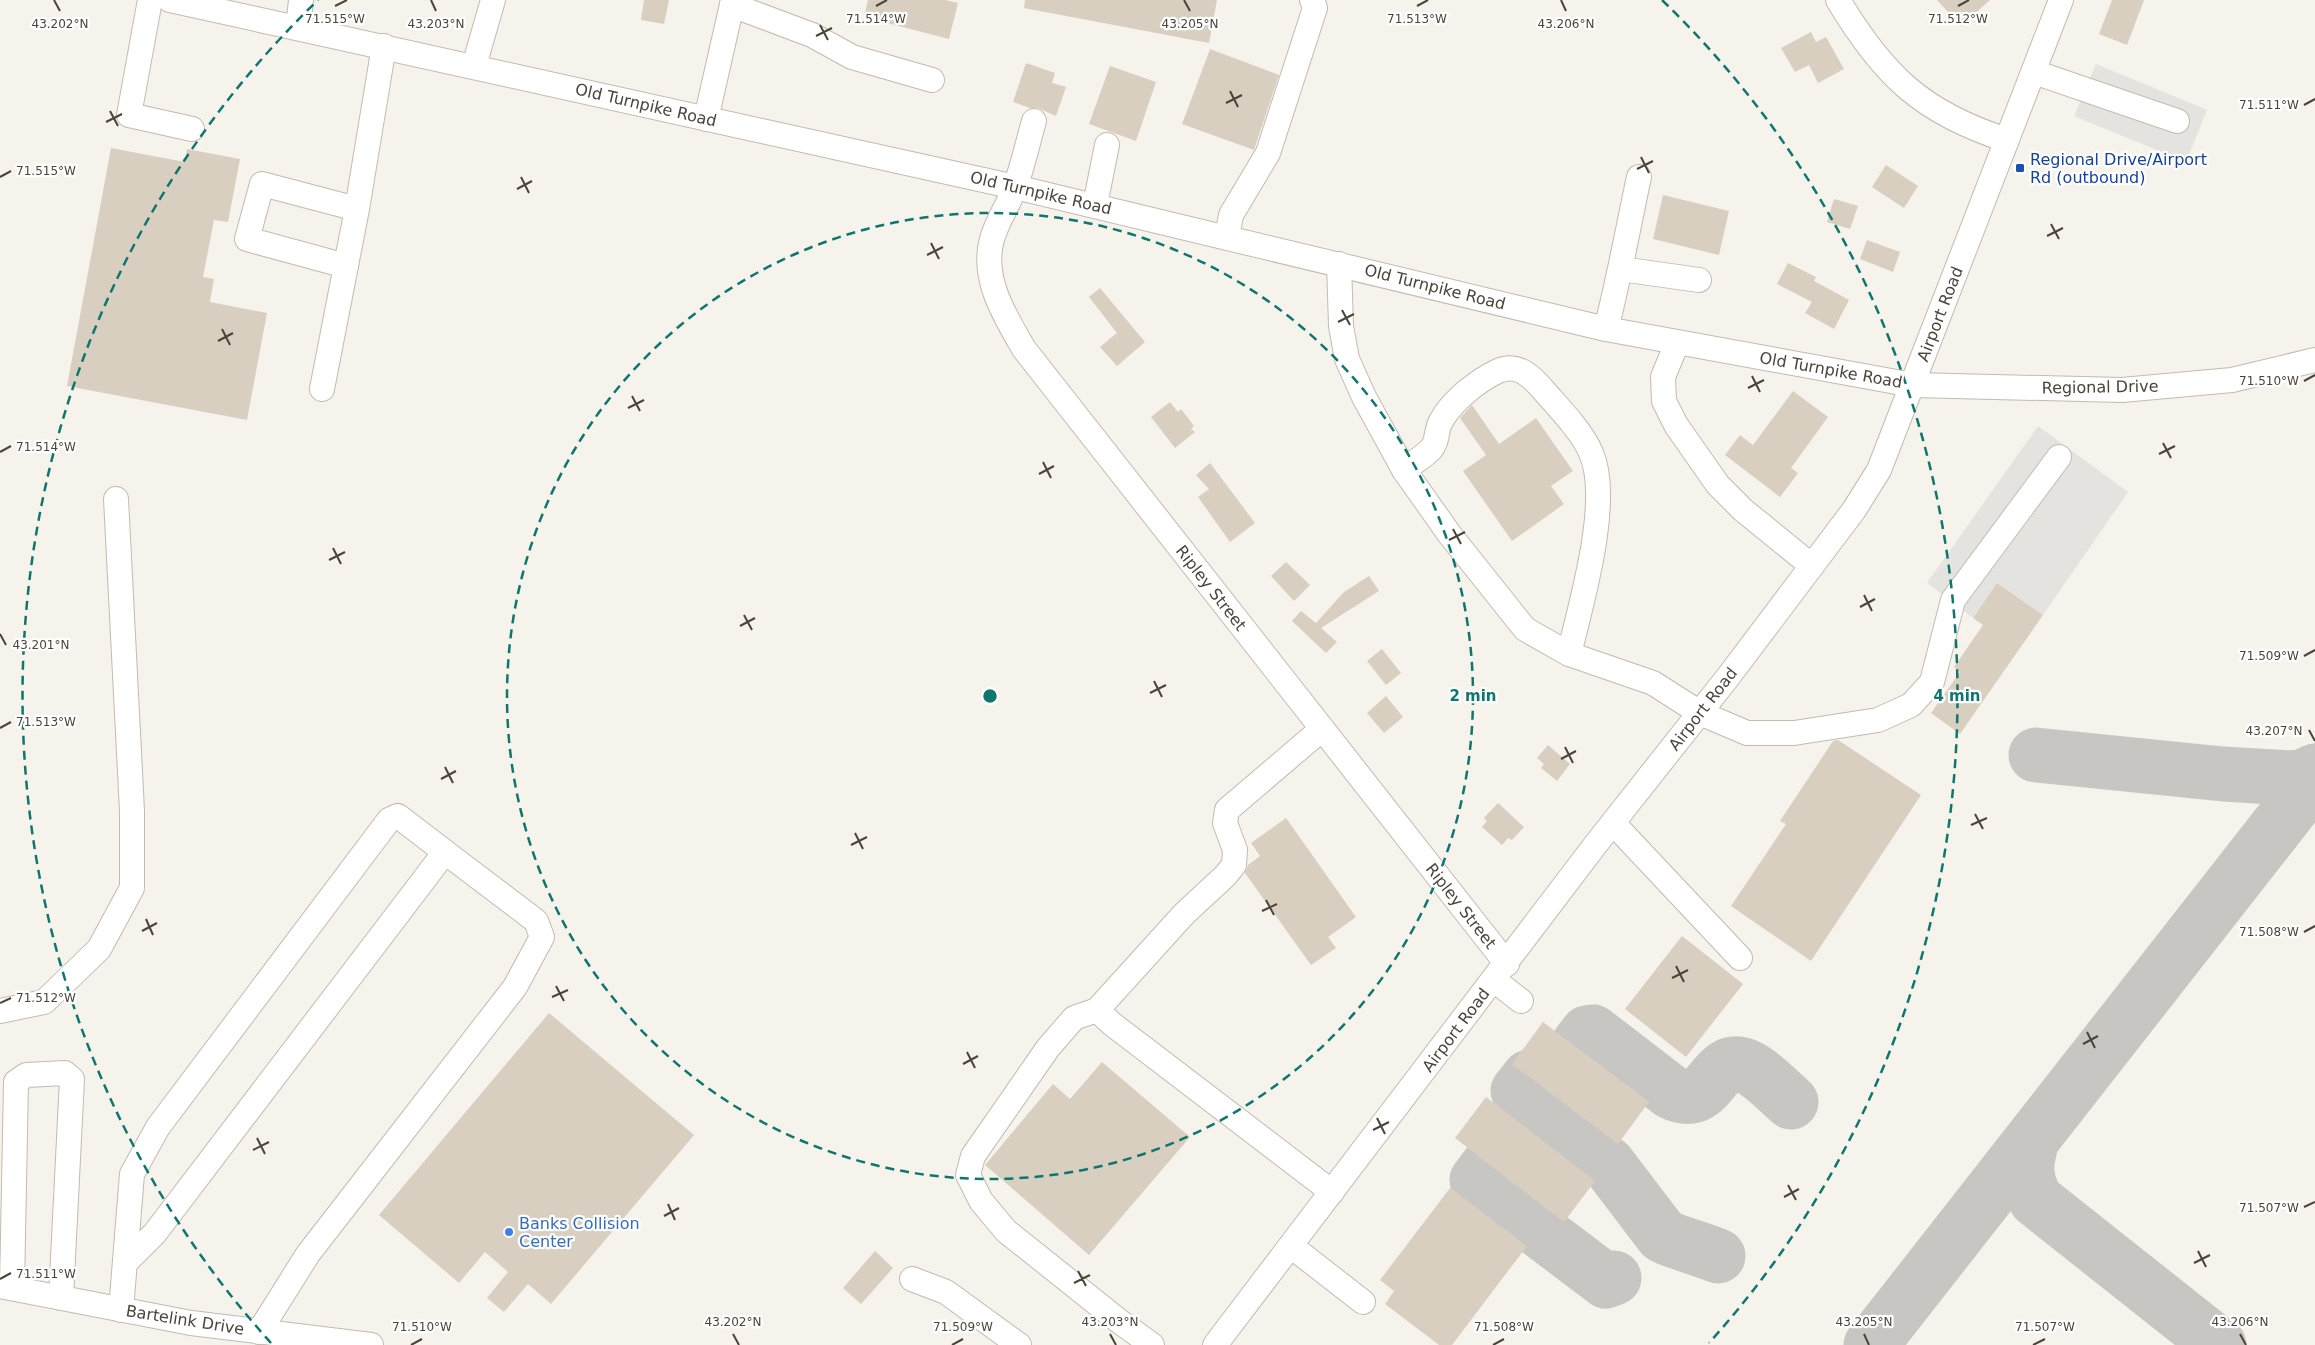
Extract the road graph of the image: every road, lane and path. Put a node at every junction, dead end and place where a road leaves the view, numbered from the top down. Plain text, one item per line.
1 (150, 0) edge
2 (170, 0) edge
3 (301, 0) edge
4 (494, 0) edge
5 (1312, 0) edge
6 (1838, 0) edge
7 (2061, 0) edge
8 (732, 2) edge
9 (298, 28) junction
10 (384, 46) junction
11 (474, 66) junction
12 (2034, 72) junction
13 (932, 80) dead end
14 (706, 119) junction
15 (1034, 121) dead end
16 (2177, 121) dead end
17 (192, 128) dead end
18 (2007, 140) junction
19 (1107, 145) dead end
20 (1639, 177) dead end
21 (1015, 187) junction
22 (1095, 206) junction
23 (358, 209) junction
24 (1227, 236) junction
25 (1339, 264) junction
26 (346, 266) junction
27 (1621, 269) junction
28 (1699, 280) dead end
29 (1606, 329) junction
30 (1678, 342) junction
31 (2315, 360) edge
32 (1913, 385) junction
33 (322, 389) dead end
34 (2059, 457) dead end
35 (1404, 470) junction
36 (116, 499) dead end
37 (1812, 566) junction
38 (1568, 654) junction
39 (1700, 713) junction
40 (1322, 729) junction
41 (1613, 823) junction
42 (445, 852) junction
43 (1740, 958) dead end
44 (1500, 972) junction
45 (1521, 1001) dead end
46 (1097, 1010) junction
47 (0, 1011) edge
48 (26, 1075) junction
49 (0, 1077) edge
50 (1332, 1192) junction
51 (1291, 1246) junction
52 (125, 1263) junction
53 (912, 1279) dead end
54 (6, 1287) edge
55 (61, 1298) junction
56 (1364, 1302) dead end
57 (121, 1310) junction
58 (259, 1332) junction
59 (371, 1345) edge
60 (1019, 1345) edge
61 (1152, 1345) edge
62 (1215, 1345) edge

1 - 17 street
2 - 9 street, Old Turnpike Road
3 - 9 street
4 - 11 street
5 - 24 street
6 - 18 street
7 - 12 street, Airport Road
8 - 13 street
8 - 14 street
9 - 10 street, Old Turnpike Road
10 - 11 street, Old Turnpike Road
10 - 23 street
11 - 14 street, Old Turnpike Road
12 - 16 street
12 - 18 street, Airport Road
14 - 21 street, Old Turnpike Road
15 - 21 street, Ripley Street
18 - 32 street, Airport Road
19 - 22 street
20 - 27 street
21 - 22 street, Old Turnpike Road
21 - 40 street, Ripley Street
22 - 24 street, Old Turnpike Road
23 - 26 street
23 - 26 street
24 - 25 street, Old Turnpike Road
25 - 29 street, Old Turnpike Road
25 - 35 street
26 - 33 street
27 - 28 street
27 - 29 street
29 - 30 street, Old Turnpike Road
30 - 32 street, Old Turnpike Road
30 - 37 street
31 - 32 street, Regional Drive
32 - 37 street, Airport Road
34 - 39 street
35 - 38 street
35 - 38 street
36 - 47 street
37 - 39 street, Airport Road
38 - 39 street
39 - 41 street, Airport Road
40 - 44 street, Ripley Street
40 - 46 street
41 - 43 street
41 - 44 street, Airport Road
42 - 52 street
42 - 52 street
42 - 58 street
44 - 45 street, Ripley Street
44 - 50 street, Airport Road
46 - 50 street
46 - 61 street
48 - 49 street
48 - 54 street
48 - 55 street
50 - 51 street, Airport Road
51 - 56 street
51 - 62 street, Airport Road
52 - 57 street
53 - 60 street
54 - 55 street, Bartelink Drive
55 - 57 street, Bartelink Drive
57 - 58 street, Bartelink Drive
58 - 59 street, Bartelink Drive

